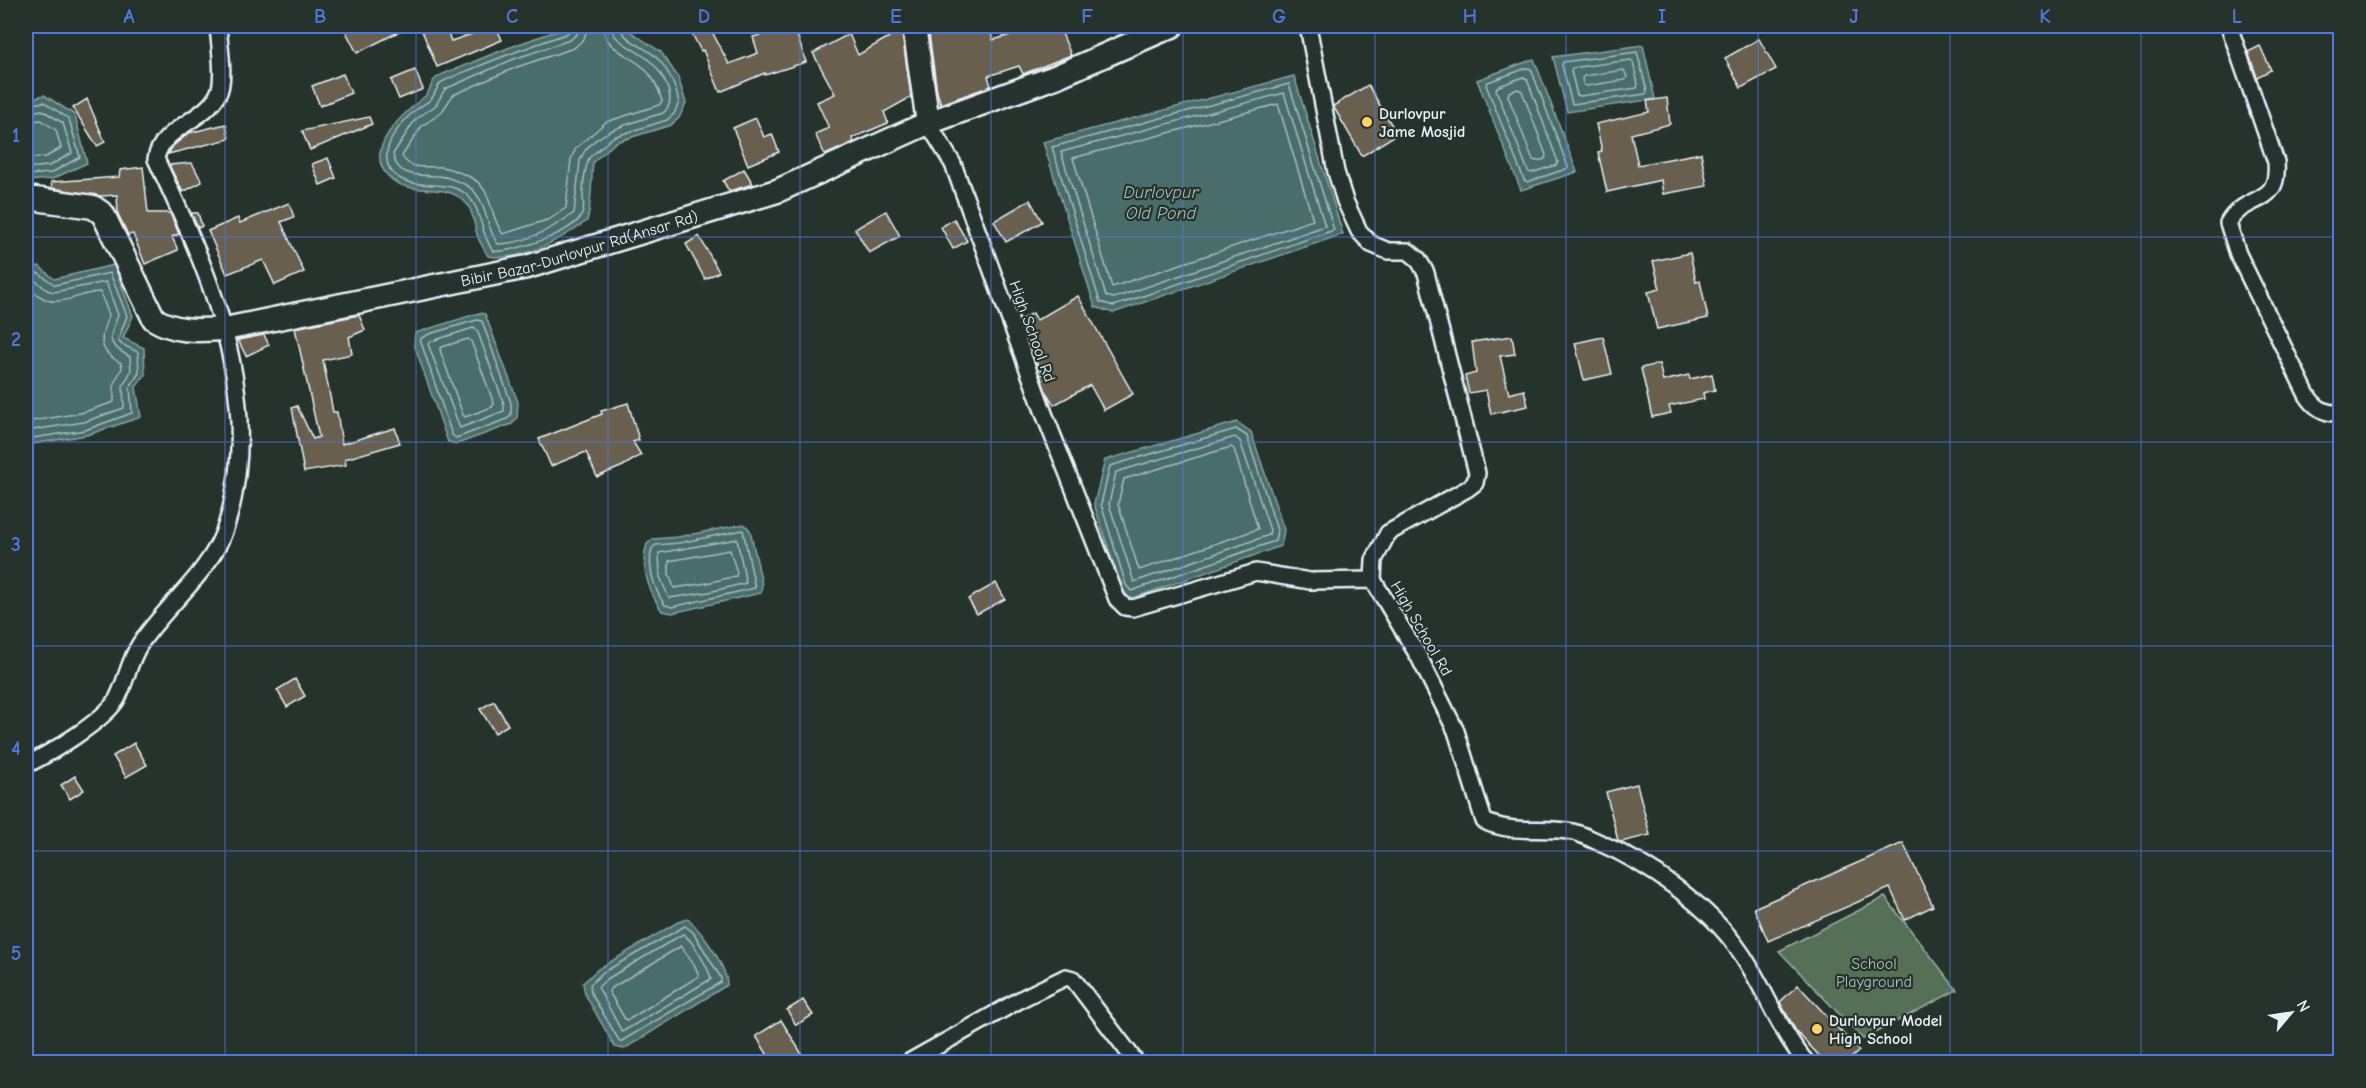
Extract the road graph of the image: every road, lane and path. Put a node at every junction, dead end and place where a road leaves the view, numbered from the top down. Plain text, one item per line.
1 (218, 26) edge
2 (914, 26) edge
3 (1172, 26) edge
4 (1308, 26) edge
5 (2229, 26) edge
6 (928, 123) junction
7 (26, 200) edge
8 (225, 329) junction
9 (2340, 413) edge
10 (1373, 580) junction
11 (26, 765) edge
12 (909, 1062) edge
13 (1136, 1062) edge
14 (1806, 1062) edge

1 - 8 street
2 - 6 street
3 - 6 street, Bibir Bazar-Durlovpur Rd(Ansar Rd)
4 - 10 street
5 - 9 street
6 - 8 street, Bibir Bazar-Durlovpur Rd(Ansar Rd)
6 - 10 street, High School Rd
7 - 8 street, Bibir Bazar-Durlovpur Rd(Ansar Rd)
8 - 11 street
10 - 14 street, High School Rd
12 - 13 street

